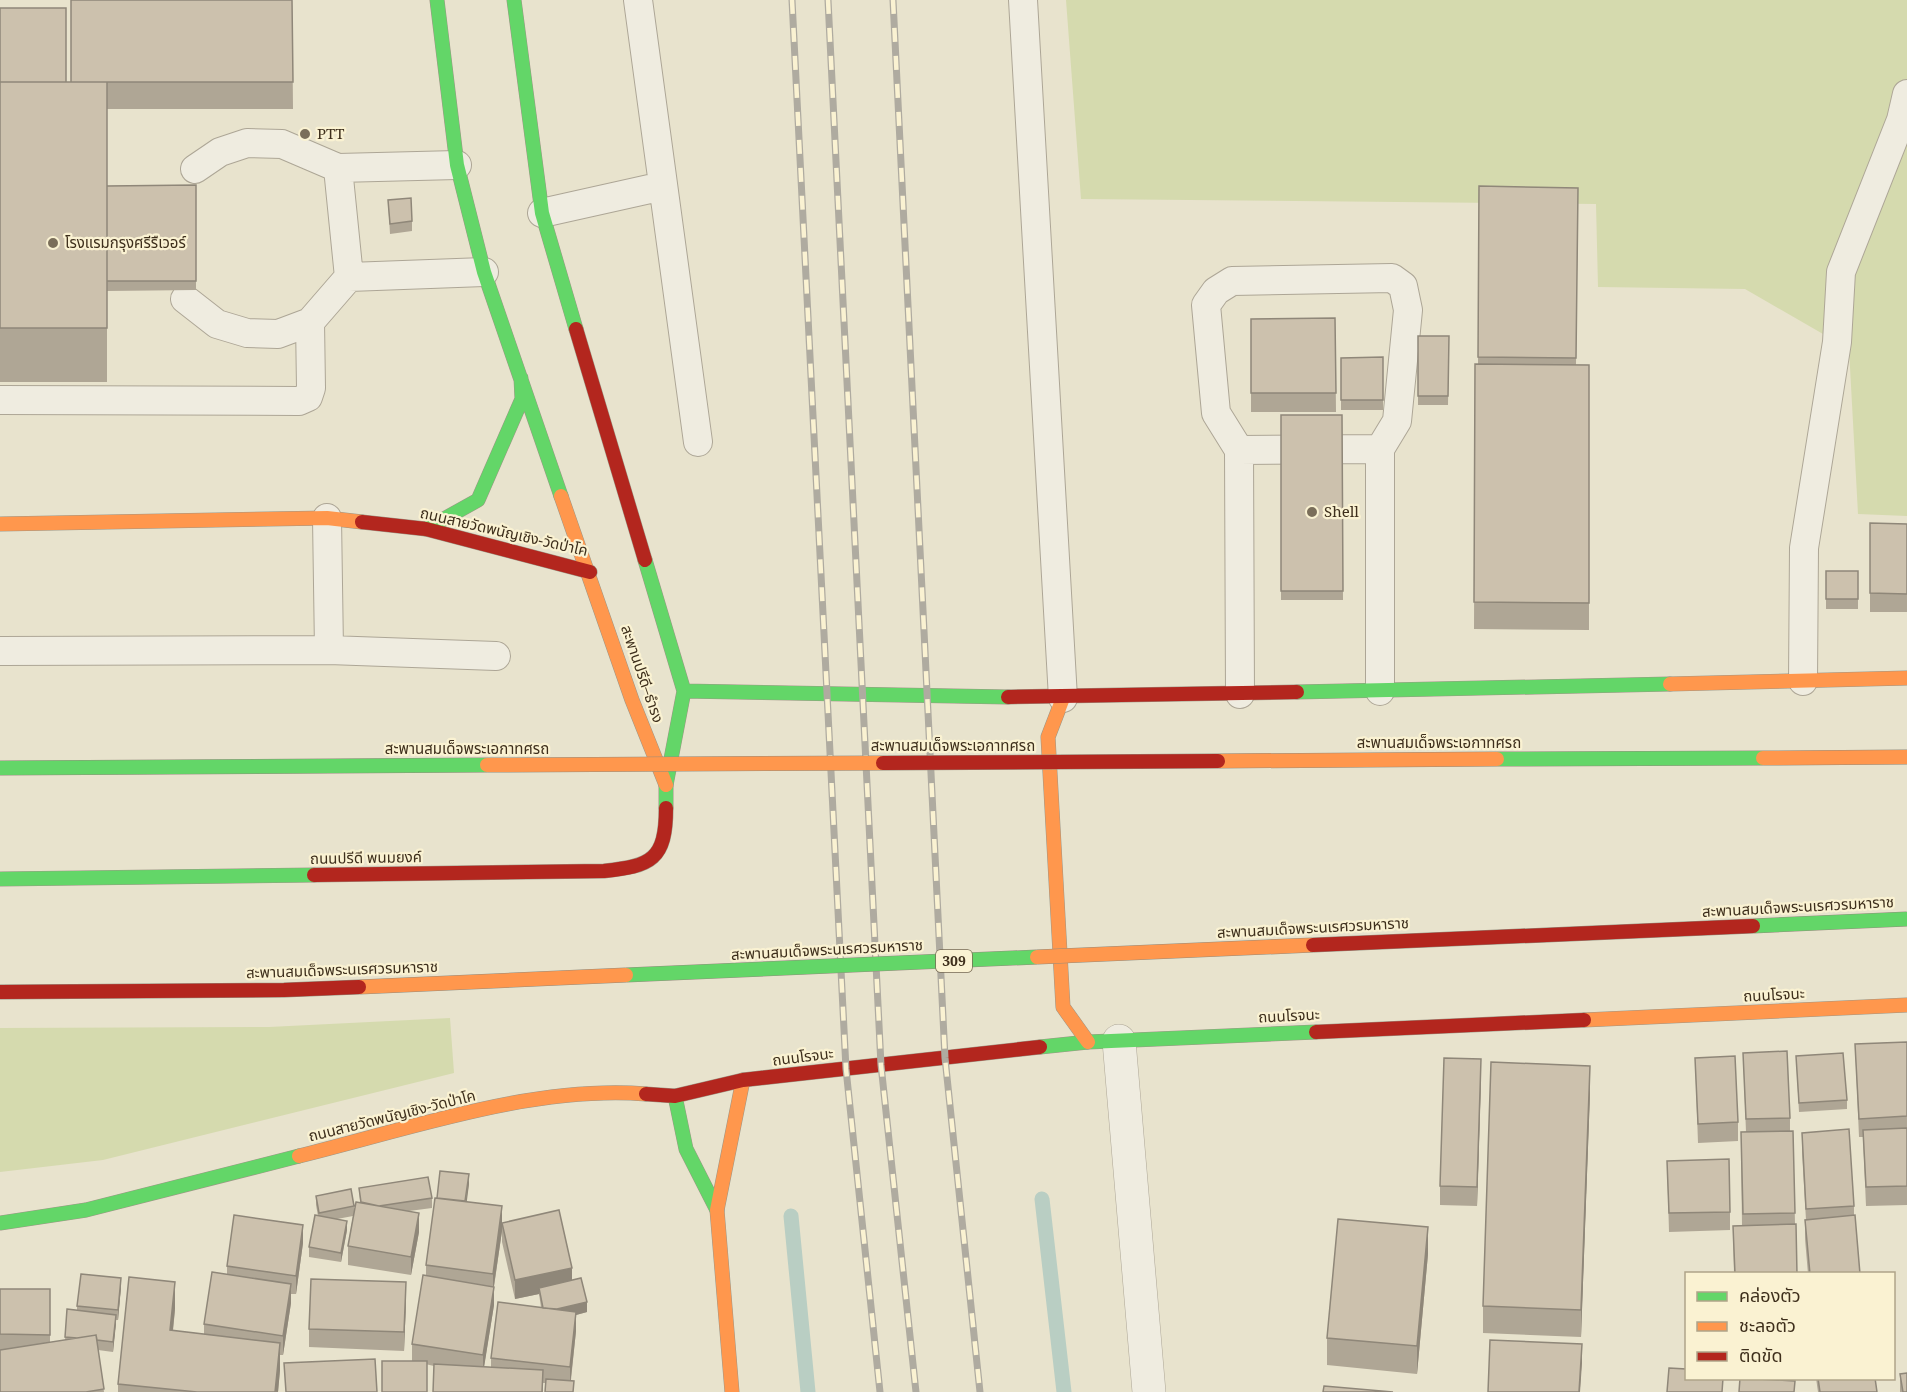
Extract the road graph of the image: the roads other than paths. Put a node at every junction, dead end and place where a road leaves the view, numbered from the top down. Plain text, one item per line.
1 (437, 0) edge
2 (514, 0) edge
3 (638, 0) edge
4 (1023, 0) edge
5 (1907, 94) edge
6 (457, 165) junction
7 (338, 168) junction
8 (195, 169) dead end
9 (663, 186) junction
10 (542, 213) junction
11 (484, 272) junction
12 (349, 277) junction
13 (185, 299) dead end
14 (310, 322) junction
15 (521, 372) junction
16 (0, 400) edge
17 (698, 442) dead end
18 (1380, 449) junction
19 (1239, 450) junction
20 (327, 518) junction
21 (0, 524) edge
22 (426, 529) junction
23 (590, 572) junction
24 (329, 650) junction
25 (0, 651) edge
26 (496, 656) dead end
27 (1907, 678) edge
28 (1803, 681) junction
29 (684, 691) junction
30 (1380, 691) junction
31 (1240, 694) junction
32 (1063, 698) junction
33 (1907, 757) edge
34 (0, 768) edge
35 (666, 785) junction
36 (0, 879) edge
37 (1907, 919) edge
38 (0, 992) edge
39 (1907, 1005) edge
40 (1103, 1041) junction
41 (743, 1080) junction
42 (675, 1096) junction
43 (717, 1210) junction
44 (0, 1223) edge
45 (732, 1392) edge
46 (1149, 1392) edge

1 - 6 main road, ถนนสายวัดพนัญเชิง-วัดป่าโค
2 - 10 main road
3 - 9 lane
4 - 32 lane
5 - 28 lane
6 - 7 lane
6 - 11 main road, ถนนสายวัดพนัญเชิง-วัดป่าโค
7 - 8 lane
7 - 12 lane
9 - 10 lane
9 - 17 lane
10 - 29 main road
11 - 12 lane
11 - 15 main road, ถนนสายวัดพนัญเชิง-วัดป่าโค
12 - 14 lane
13 - 14 lane
14 - 16 lane
15 - 22 main road
15 - 23 main road, ถนนสายวัดพนัญเชิง-วัดป่าโค
18 - 19 lane
18 - 19 lane
18 - 30 lane
19 - 31 lane
20 - 21 main road, ถนนสายวัดพนัญเชิง-วัดป่าโค
20 - 22 main road, ถนนสายวัดพนัญเชิง-วัดป่าโค
20 - 24 lane
22 - 23 main road, ถนนสายวัดพนัญเชิง-วัดป่าโค
23 - 35 main road, สะพานปรีดี–ธำรง
24 - 25 lane
24 - 26 lane
27 - 28 main road
28 - 30 main road
29 - 32 main road
29 - 35 main road
30 - 31 main road
31 - 32 main road
32 - 40 main road
33 - 34 main road, สะพานสมเด็จพระเอกาทศรถ, bridge
35 - 36 main road, ถนนปรีดี พนมยงค์
37 - 38 main road, สะพานสมเด็จพระนเรศวรมหาราช / 309, bridge
39 - 40 main road, ถนนโรจนะ
40 - 41 main road, ถนนโรจนะ
40 - 46 street
41 - 42 main road, ถนนโรจนะ
41 - 43 main road
42 - 43 main road
42 - 44 main road, ถนนสายวัดพนัญเชิง-วัดป่าโค
43 - 45 main road

